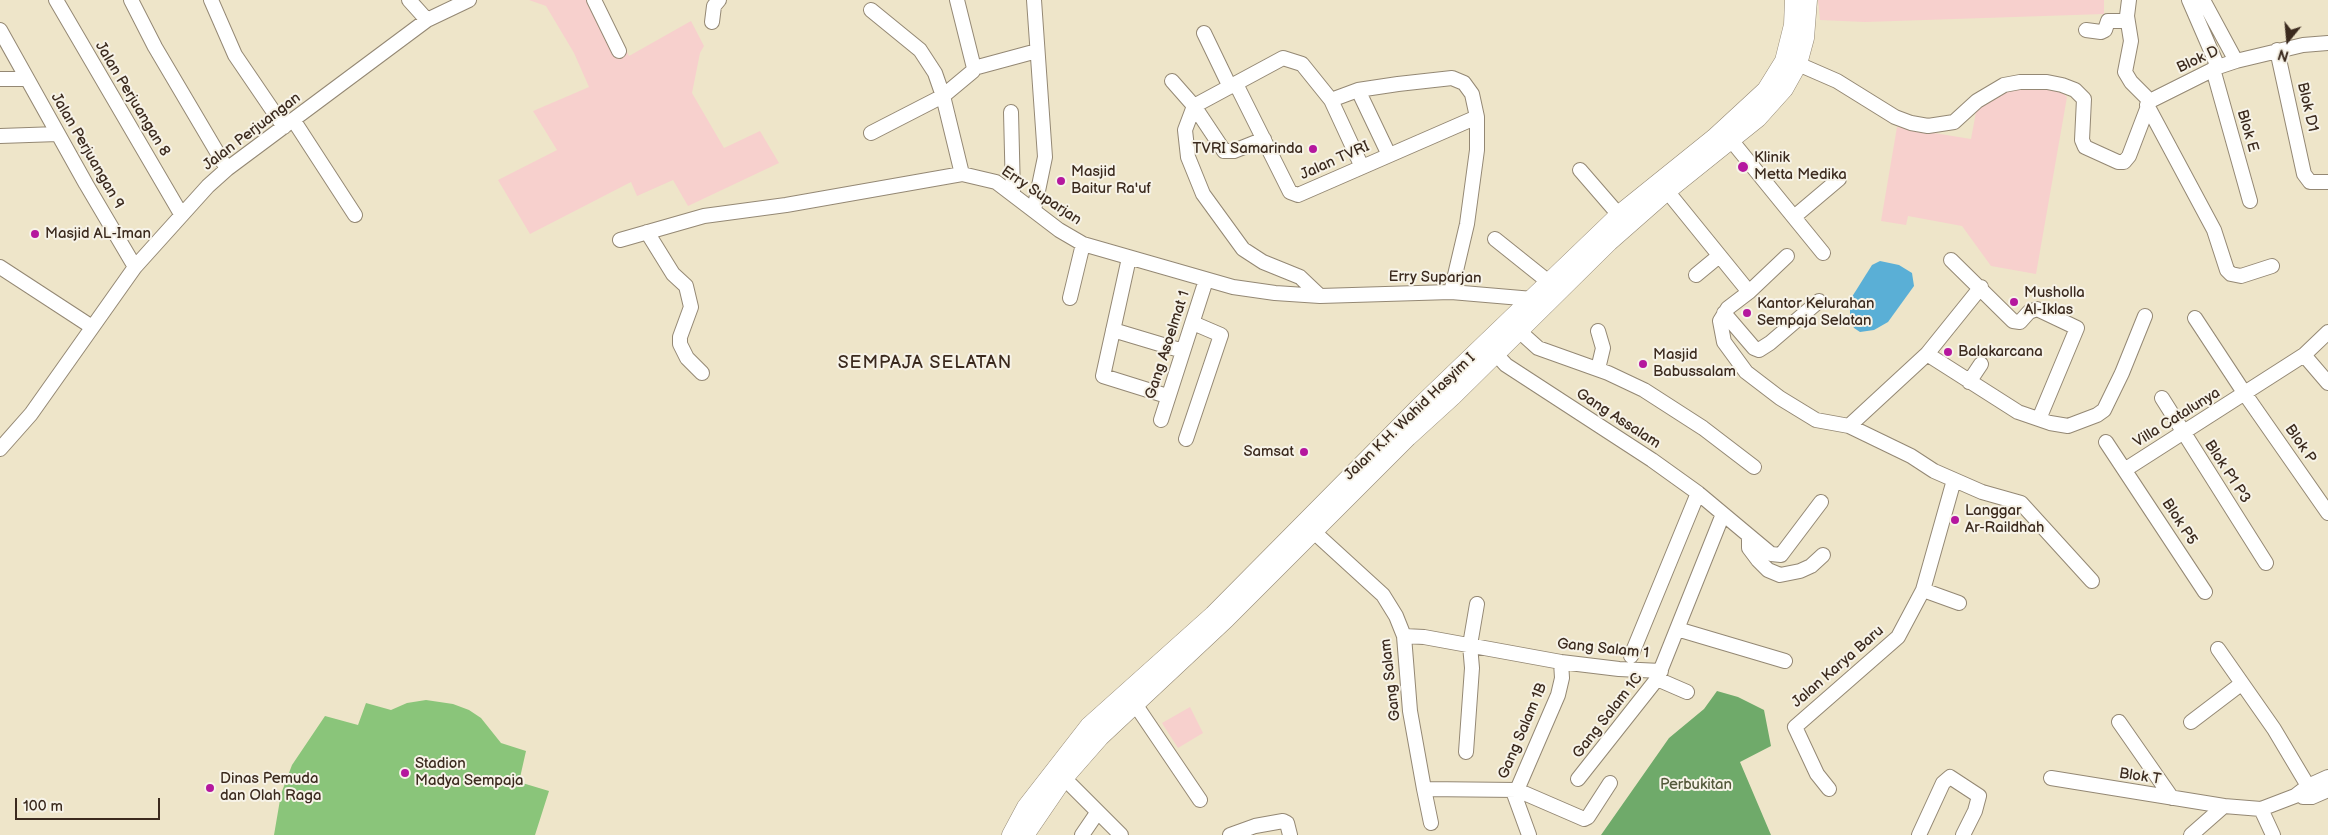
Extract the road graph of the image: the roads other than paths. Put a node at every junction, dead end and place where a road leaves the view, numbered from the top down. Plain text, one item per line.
1 (56, 0) edge
2 (131, 0) edge
3 (211, 0) edge
4 (408, 0) edge
5 (469, 0) edge
6 (594, 0) edge
7 (719, 0) edge
8 (957, 0) edge
9 (1034, 0) edge
10 (2129, 0) edge
11 (2189, 0) edge
12 (2204, 1) edge
13 (1801, 4) edge
14 (871, 10) dead end
15 (427, 20) junction
16 (2127, 21) junction
17 (712, 22) dead end
18 (0, 30) edge
19 (2086, 30) dead end
20 (1204, 33) dead end
21 (2328, 43) edge
22 (2277, 50) junction
23 (6, 51) edge
24 (619, 51) dead end
25 (1037, 51) junction
26 (2236, 60) junction
27 (1798, 64) junction
28 (2216, 68) junction
29 (974, 69) junction
30 (0, 79) edge
31 (27, 79) junction
32 (1172, 81) dead end
33 (1233, 86) junction
34 (1978, 86) dead end
35 (1358, 90) junction
36 (944, 96) junction
37 (1331, 100) junction
38 (1977, 101) junction
39 (2148, 103) junction
40 (1194, 106) junction
41 (1011, 112) dead end
42 (1477, 117) junction
43 (289, 124) junction
44 (871, 133) dead end
45 (58, 134) junction
46 (0, 136) edge
47 (1264, 139) junction
48 (1731, 140) junction
49 (1389, 155) junction
50 (1362, 167) junction
51 (227, 169) junction
52 (1580, 170) dead end
53 (962, 174) junction
54 (1838, 179) dead end
55 (2328, 182) edge
56 (1667, 191) junction
57 (1013, 194) junction
58 (2250, 201) dead end
59 (1034, 210) junction
60 (181, 214) junction
61 (355, 214) dead end
62 (1619, 215) junction
63 (1794, 217) junction
64 (647, 232) junction
65 (1495, 239) dead end
66 (620, 240) dead end
67 (1083, 244) junction
68 (1823, 253) dead end
69 (1719, 256) junction
70 (1787, 256) dead end
71 (1129, 258) junction
72 (1951, 260) dead end
73 (2272, 266) dead end
74 (0, 267) edge
75 (135, 267) junction
76 (1696, 275) dead end
77 (1206, 280) junction
78 (1550, 282) junction
79 (1981, 287) junction
80 (1451, 292) junction
81 (1749, 292) junction
82 (1320, 296) junction
83 (1070, 298) dead end
84 (1533, 299) junction
85 (1819, 301) dead end
86 (1724, 313) junction
87 (2145, 316) dead end
88 (2195, 318) dead end
89 (1193, 323) junction
90 (92, 327) junction
91 (1113, 330) junction
92 (1518, 330) junction
93 (1598, 331) dead end
94 (2328, 332) edge
95 (1183, 351) junction
96 (1495, 353) junction
97 (1927, 354) junction
98 (2304, 355) junction
99 (1981, 364) dead end
100 (1598, 369) junction
101 (702, 372) dead end
102 (1969, 382) junction
103 (2328, 383) edge
104 (2245, 394) junction
105 (1167, 396) junction
106 (2162, 398) dead end
107 (1425, 412) junction
108 (2039, 419) junction
109 (1161, 420) dead end
110 (1849, 426) junction
111 (2183, 433) junction
112 (1186, 439) dead end
113 (2106, 442) dead end
114 (0, 449) edge
115 (1754, 467) dead end
116 (2126, 469) junction
117 (1954, 480) junction
118 (1698, 493) junction
119 (1821, 502) dead end
120 (2328, 513) edge
121 (1723, 514) junction
122 (1314, 532) junction
123 (1749, 536) junction
124 (1823, 555) dead end
125 (2266, 563) dead end
126 (2092, 581) dead end
127 (1923, 590) junction
128 (2205, 592) dead end
129 (1959, 603) dead end
130 (1477, 604) dead end
131 (1677, 629) junction
132 (1404, 636) junction
133 (1470, 645) junction
134 (2218, 648) dead end
135 (1631, 656) dead end
136 (1785, 661) dead end
137 (1561, 662) junction
138 (1659, 675) junction
139 (2241, 684) junction
140 (1687, 692) dead end
141 (1135, 704) junction
142 (2119, 722) dead end
143 (2190, 722) dead end
144 (1094, 732) junction
145 (1466, 752) dead end
146 (2328, 777) edge
147 (1064, 778) junction
148 (2051, 778) dead end
149 (1578, 779) dead end
150 (1610, 783) dead end
151 (1424, 789) junction
152 (1829, 789) dead end
153 (2328, 790) edge
154 (1515, 791) junction
155 (2310, 792) junction
156 (2172, 798) junction
157 (1200, 800) dead end
158 (2224, 806) junction
159 (2261, 809) junction
160 (1097, 813) junction
161 (1431, 823) dead end
162 (1256, 830) edge
163 (1011, 835) edge
164 (1025, 835) edge
165 (1082, 835) edge
166 (1121, 835) edge
167 (1230, 835) edge
168 (1290, 835) edge
169 (1529, 835) edge
170 (1919, 835) edge
171 (1963, 835) edge
172 (2191, 835) edge
173 (2273, 835) edge

1 - 60 street, Jalan Perjuangan 8
2 - 51 street
3 - 43 street
4 - 15 street
5 - 15 street, Jalan Perjuangan
6 - 24 street
7 - 17 street
8 - 29 street
9 - 25 street
10 - 16 street
11 - 28 street, Blok E
12 - 26 street
13 - 27 main road, Jalan K.H. Wahid Hasyim I
13 - 62 main road, Jalan K.H. Wahid Hasyim I
14 - 36 street
15 - 43 street, Jalan Perjuangan
16 - 19 street
16 - 39 street
18 - 23 street
20 - 33 street, Jalan TVRI
21 - 22 street, Blok D
22 - 26 street, Blok D
22 - 55 street, Blok D1
23 - 31 street, Jalan Perjuangan 9
25 - 29 street
25 - 59 street
26 - 28 street, Blok D
27 - 38 street
27 - 48 main road, Jalan K.H. Wahid Hasyim I
28 - 39 street, Blok D
28 - 58 street, Blok E
29 - 36 street
30 - 31 street
31 - 45 street, Jalan Perjuangan 9
32 - 40 street
33 - 37 street
33 - 40 street
33 - 47 street, Jalan TVRI
34 - 38 street
35 - 37 street
35 - 42 street
35 - 49 street
36 - 44 street
36 - 53 street
37 - 50 street
38 - 39 street
39 - 73 street
40 - 47 street
40 - 82 street
41 - 57 street
42 - 49 street, Jalan TVRI
42 - 80 street
43 - 51 street, Jalan Perjuangan
43 - 61 street
45 - 46 street
45 - 75 street, Jalan Perjuangan 9
47 - 50 street, Jalan TVRI
48 - 56 main road, Jalan K.H. Wahid Hasyim I
48 - 63 street
49 - 50 street, Jalan TVRI
51 - 60 street, Jalan Perjuangan
52 - 62 street
53 - 57 street, Erry Suparjan
53 - 64 street, Erry Suparjan
54 - 63 street
56 - 69 street
56 - 92 main road, Jalan K.H. Wahid Hasyim I
57 - 59 street, Erry Suparjan
59 - 67 street, Erry Suparjan
60 - 75 street, Jalan Perjuangan
62 - 78 main road, Jalan K.H. Wahid Hasyim I
63 - 68 street
64 - 66 street, Erry Suparjan
64 - 101 street
65 - 78 street
67 - 71 street, Erry Suparjan
67 - 83 street
69 - 76 street
69 - 81 street
70 - 81 street
71 - 77 street, Erry Suparjan
71 - 91 street
72 - 79 street
74 - 90 street
75 - 90 street, Jalan Perjuangan
77 - 82 street, Erry Suparjan
77 - 89 street, Gang Asoelmat 1
78 - 84 main road, Jalan K.H. Wahid Hasyim I
79 - 97 street
79 - 108 street
80 - 82 street, Erry Suparjan
80 - 84 street, Erry Suparjan
81 - 86 street
84 - 107 main road, Jalan K.H. Wahid Hasyim I
85 - 86 street
86 - 110 street
87 - 108 street
88 - 104 street, Blok P
89 - 95 street, Gang Asoelmat 1
89 - 112 street
90 - 114 street, Jalan Perjuangan
91 - 95 street
91 - 105 street
92 - 96 main road, Jalan K.H. Wahid Hasyim I
92 - 100 street
93 - 100 street
94 - 98 street, Villa Catalunya
95 - 105 street, Gang Asoelmat 1
96 - 107 main road, Jalan K.H. Wahid Hasyim I
96 - 118 street, Gang Assalam
97 - 102 street
97 - 110 street
98 - 103 street
98 - 104 street, Villa Catalunya
99 - 102 street
100 - 115 street
102 - 108 street
104 - 111 street, Villa Catalunya
104 - 120 street, Blok P
105 - 109 street, Gang Asoelmat 1
106 - 111 street, Blok P1 P3
107 - 122 main road, Jalan K.H. Wahid Hasyim I
107 - 144 main road, Jalan K.H. Wahid Hasyim I
110 - 117 street
111 - 116 street, Villa Catalunya
111 - 125 street, Blok P1 P3
113 - 116 street, Blok P5
116 - 128 street, Blok P5
117 - 126 street
117 - 127 street, Jalan Karya Baru
118 - 121 street, Gang Assalam
118 - 135 street
119 - 123 street, Gang Assalam
121 - 123 street, Gang Assalam
121 - 131 street, Gang Salam 1
122 - 132 street, Gang Salam
122 - 141 main road, Jalan K.H. Wahid Hasyim I
123 - 124 street
127 - 129 street
127 - 152 street, Jalan Karya Baru
130 - 133 street
131 - 136 street
131 - 138 street, Gang Salam 1
132 - 133 street, Gang Salam 1
132 - 151 street, Gang Salam
133 - 137 street, Gang Salam 1
133 - 145 street
134 - 139 street
137 - 138 street, Gang Salam 1
137 - 154 street, Gang Salam 1B
138 - 140 street
138 - 149 street, Gang Salam 1C
139 - 143 street
139 - 155 street
141 - 144 main road, Jalan K.H. Wahid Hasyim I
141 - 157 street
142 - 156 street
144 - 147 main road, Jalan K.H. Wahid Hasyim I
144 - 163 main road, Jalan K.H. Wahid Hasyim I
146 - 155 street
147 - 160 street
147 - 164 main road, Jalan K.H. Wahid Hasyim I
148 - 156 street, Blok T
150 - 154 street
151 - 154 street, Gang Salam 1B
151 - 161 street
153 - 155 street
154 - 169 street
155 - 159 street
156 - 158 street, Blok T
158 - 159 street, Blok T
158 - 172 street
159 - 173 street
160 - 165 street
160 - 166 street
162 - 167 street
162 - 168 street
170 - 171 street

